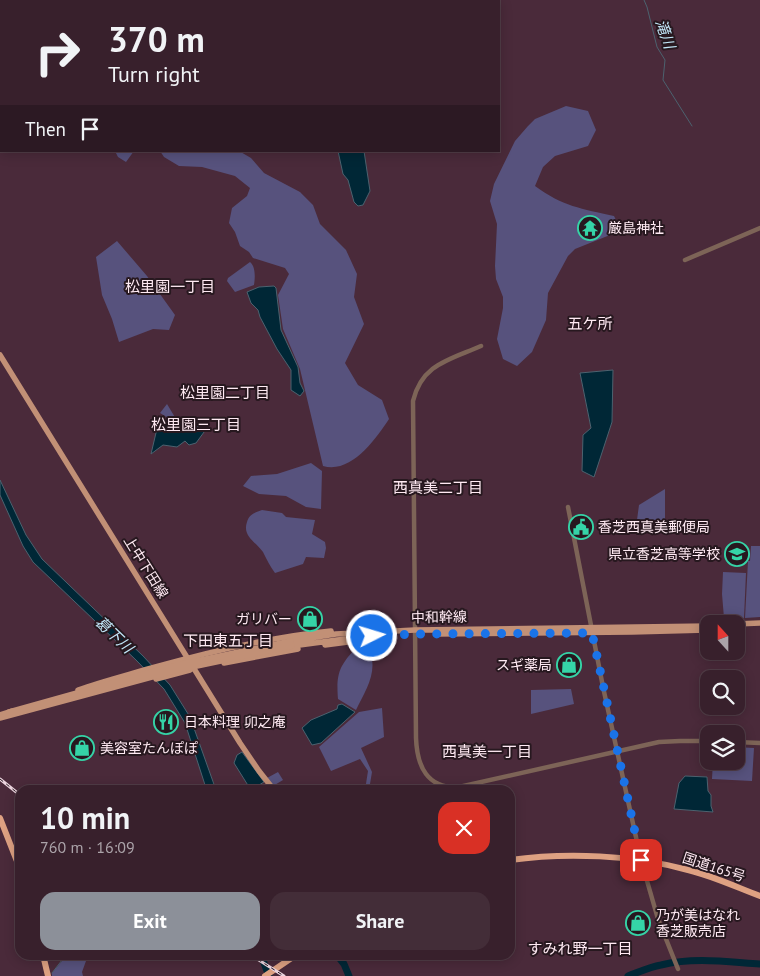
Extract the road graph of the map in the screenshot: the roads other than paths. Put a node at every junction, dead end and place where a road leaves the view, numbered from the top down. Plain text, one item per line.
1 (760, 228) edge
2 (685, 260) dead end
3 (481, 346) dead end
4 (0, 355) edge
5 (568, 507) dead end
6 (760, 625) edge
7 (745, 626) edge
8 (700, 628) edge
9 (592, 630) junction
10 (366, 632) junction
11 (415, 632) junction
12 (372, 636) junction
13 (292, 644) junction
14 (188, 658) junction
15 (194, 669) junction
16 (0, 716) edge
17 (700, 742) edge
18 (745, 742) edge
19 (760, 743) edge
20 (617, 751) junction
21 (270, 785) edge
22 (443, 785) edge
23 (468, 785) edge
24 (0, 818) edge
25 (15, 856) edge
26 (515, 859) edge
27 (641, 860) junction
28 (760, 896) edge
29 (44, 960) edge
30 (289, 960) edge
31 (678, 969) dead end
32 (48, 976) edge
33 (265, 976) edge

1 - 2 street
3 - 11 street
4 - 14 main road, 上中下田線
5 - 9 street
6 - 7 main road
8 - 9 main road, 中和幹線
9 - 11 main road, 中和幹線
9 - 20 street
10 - 11 main road, 中和幹線
10 - 13 main road, 中和幹線
10 - 14 main road
11 - 12 main road, 中和幹線
11 - 22 street
12 - 13 main road, 中和幹線
12 - 15 main road
13 - 16 main road, 中和幹線, bridge
14 - 15 main road, 上中下田線
14 - 16 main road
15 - 16 main road, bridge
15 - 21 main road, 上中下田線
17 - 20 street
18 - 19 street
20 - 23 street
20 - 27 street
24 - 25 highway
26 - 27 highway, 国道165号
27 - 28 highway, 国道165号
27 - 31 street
29 - 32 highway
30 - 33 highway

